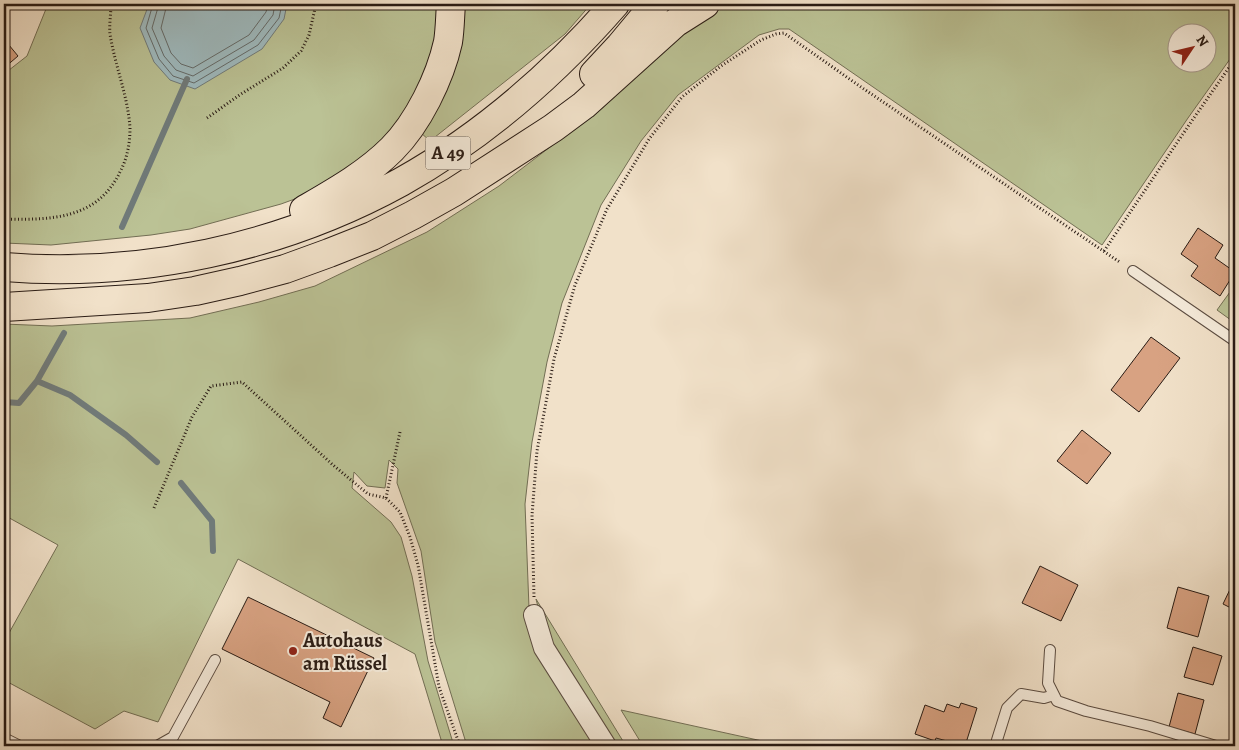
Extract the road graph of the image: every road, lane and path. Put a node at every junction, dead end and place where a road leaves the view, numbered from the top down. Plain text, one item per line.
1 (111, 4) edge
2 (316, 4) edge
3 (451, 4) edge
4 (615, 4) edge
5 (655, 4) edge
6 (705, 4) edge
7 (1235, 60) edge
8 (206, 118) dead end
9 (493, 166) junction
10 (4, 219) edge
11 (245, 245) junction
12 (1104, 251) junction
13 (4, 267) edge
14 (1133, 271) joint
15 (11, 303) edge
16 (1235, 341) edge
17 (400, 432) dead end
18 (386, 498) junction
19 (154, 508) dead end
20 (534, 615) joint
21 (1050, 650) dead end
22 (215, 660) dead end
23 (1054, 695) junction
24 (4, 738) edge
25 (997, 740) dead end
26 (20, 746) edge
27 (157, 746) edge
28 (460, 746) edge
29 (606, 746) edge
30 (1216, 746) edge

1 - 10 path
2 - 8 path
3 - 11 highway
4 - 11 highway, A 49
5 - 9 highway, A 49
6 - 9 highway
7 - 12 path
9 - 15 highway, A 49
11 - 13 highway, A 49
12 - 14 path
12 - 20 path
14 - 16 lane
17 - 18 path
18 - 19 path
18 - 28 path
20 - 29 street
21 - 23 lane
22 - 27 lane
23 - 25 lane
23 - 30 lane
24 - 26 lane

